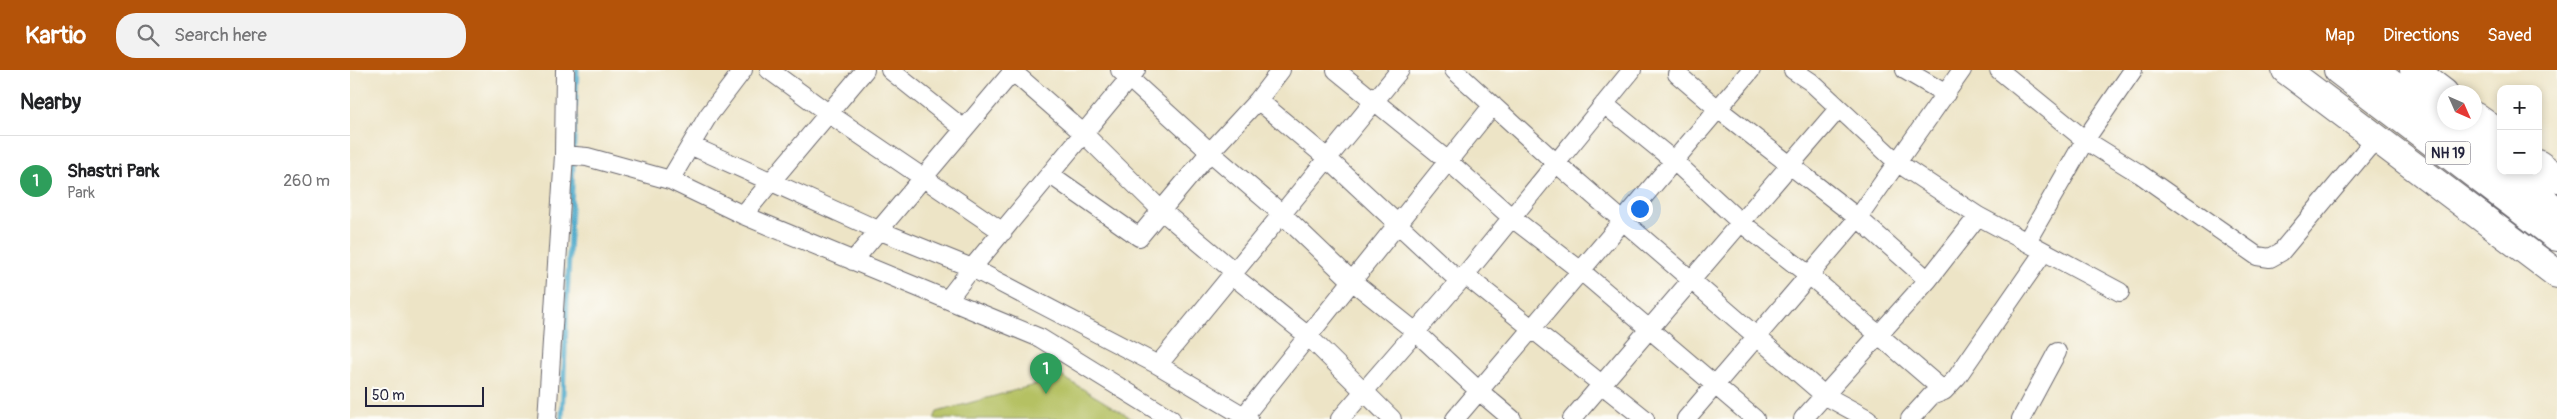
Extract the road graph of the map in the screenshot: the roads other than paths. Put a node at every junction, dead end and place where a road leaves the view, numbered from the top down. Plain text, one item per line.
1 (565, 70) edge
2 (743, 70) edge
3 (769, 70) edge
4 (864, 70) edge
5 (890, 70) edge
6 (1012, 70) edge
7 (1281, 70) edge
8 (1336, 70) edge
9 (1400, 70) edge
10 (1454, 70) edge
11 (1632, 70) edge
12 (1751, 70) edge
13 (1793, 70) edge
14 (1905, 70) edge
15 (1962, 70) edge
16 (2000, 70) edge
17 (2133, 70) edge
18 (2286, 70) edge
19 (2338, 70) edge
20 (2373, 70) edge
21 (2414, 70) edge
22 (1129, 73) edge
23 (1677, 74) dead end
24 (2437, 88) edge
25 (1946, 94) junction
26 (1258, 100) junction
27 (1374, 101) junction
28 (1604, 104) junction
29 (1493, 105) junction
30 (1839, 108) junction
31 (1718, 109) junction
32 (828, 113) junction
33 (2482, 122) edge
34 (964, 129) junction
35 (2497, 133) edge
36 (1084, 134) junction
37 (2376, 138) junction
38 (2085, 140) junction
39 (692, 146) junction
40 (1210, 152) junction
41 (567, 155) junction
42 (1326, 160) junction
43 (1448, 161) junction
44 (1674, 161) junction
45 (1556, 163) junction
46 (1898, 163) junction
47 (1789, 164) junction
48 (2497, 165) edge
49 (2542, 167) edge
50 (1051, 175) junction
51 (2510, 175) edge
52 (922, 178) junction
53 (2557, 178) edge
54 (670, 180) junction
55 (770, 182) junction
56 (1162, 211) junction
57 (2557, 211) edge
58 (1282, 214) junction
59 (743, 215) junction
60 (1978, 216) junction
61 (1511, 217) junction
62 (1858, 218) junction
63 (1623, 221) junction
64 (1740, 222) junction
65 (1397, 225) junction
66 (878, 230) junction
67 (1003, 232) junction
68 (2031, 234) dead end
69 (2557, 237) edge
70 (2043, 252) junction
71 (853, 261) junction
72 (972, 268) junction
73 (1581, 271) junction
74 (2557, 274) edge
75 (1810, 275) junction
76 (1232, 276) junction
77 (1462, 278) junction
78 (1691, 279) junction
79 (1928, 280) junction
80 (1352, 281) junction
81 (2120, 292) dead end
82 (948, 299) junction
83 (1531, 329) junction
84 (1648, 329) junction
85 (1416, 332) junction
86 (1879, 334) junction
87 (1308, 336) junction
88 (1757, 336) junction
89 (2057, 352) dead end
90 (1158, 365) junction
91 (1600, 385) junction
92 (1715, 386) junction
93 (1364, 391) junction
94 (1478, 391) junction
95 (1944, 391) junction
96 (1824, 395) junction
97 (1246, 418) edge
98 (547, 419) edge
99 (1171, 419) edge
100 (1340, 419) edge
101 (1392, 419) edge
102 (1455, 419) edge
103 (1512, 419) edge
104 (1572, 419) edge
105 (1645, 419) edge
106 (1686, 419) edge
107 (1755, 419) edge
108 (1803, 419) edge
109 (1868, 419) edge
110 (1910, 419) edge
111 (2020, 419) edge

1 - 41 street
2 - 39 street
3 - 32 street
4 - 32 street
5 - 34 street
6 - 34 street
6 - 36 street
7 - 26 street
8 - 27 street
9 - 27 street
10 - 29 street
11 - 28 street
12 - 31 street
13 - 30 street
14 - 25 street
15 - 25 street
16 - 38 street
17 - 38 street
18 - 37 highway
19 - 69 highway, NH 19
20 - 48 highway
21 - 24 highway
22 - 36 street
22 - 40 street
23 - 31 street
25 - 46 street
26 - 40 street
26 - 42 street
27 - 42 street
27 - 43 street
28 - 44 street
28 - 45 street
29 - 43 street
29 - 45 street
30 - 46 street
30 - 47 street
31 - 44 street
31 - 47 street
32 - 52 street
32 - 55 street
33 - 35 highway
34 - 52 street
36 - 50 street
36 - 56 street
37 - 38 street
37 - 74 highway
38 - 68 street
39 - 54 street
39 - 55 street
40 - 56 street
40 - 58 street
41 - 54 street
41 - 98 street
42 - 58 street
42 - 65 street
43 - 61 street
43 - 65 street
44 - 63 street
44 - 64 street
45 - 61 street
45 - 63 street
46 - 60 street
46 - 62 street
47 - 62 street
47 - 64 street
49 - 53 highway
50 - 56 street
50 - 67 street
51 - 57 highway
52 - 66 street
52 - 67 street
54 - 59 street
55 - 59 street
55 - 66 street
56 - 76 street
58 - 76 street
58 - 80 street
59 - 71 street
60 - 70 street
60 - 79 street
61 - 73 street
61 - 77 street
62 - 75 street
62 - 79 street
63 - 73 street
63 - 78 street
64 - 75 street
64 - 78 street
65 - 77 street
65 - 80 street
66 - 71 street
66 - 72 street
67 - 72 street
70 - 81 street
70 - 95 street
71 - 82 street
72 - 82 street
72 - 90 street
73 - 83 street
73 - 84 street
75 - 86 street
75 - 88 street
76 - 87 street
76 - 90 street
77 - 83 street
77 - 85 street
78 - 84 street
78 - 88 street
79 - 86 street
80 - 85 street
80 - 87 street
82 - 99 street
83 - 91 street
83 - 94 street
84 - 91 street
84 - 92 street
85 - 93 street
85 - 94 street
86 - 95 street
86 - 96 street
87 - 93 street
87 - 97 street
88 - 92 street
88 - 96 street
89 - 111 street
90 - 97 street
91 - 104 street
91 - 105 street
92 - 106 street
92 - 107 street
93 - 100 street
93 - 101 street
94 - 102 street
94 - 103 street
95 - 110 street
96 - 108 street
96 - 109 street

